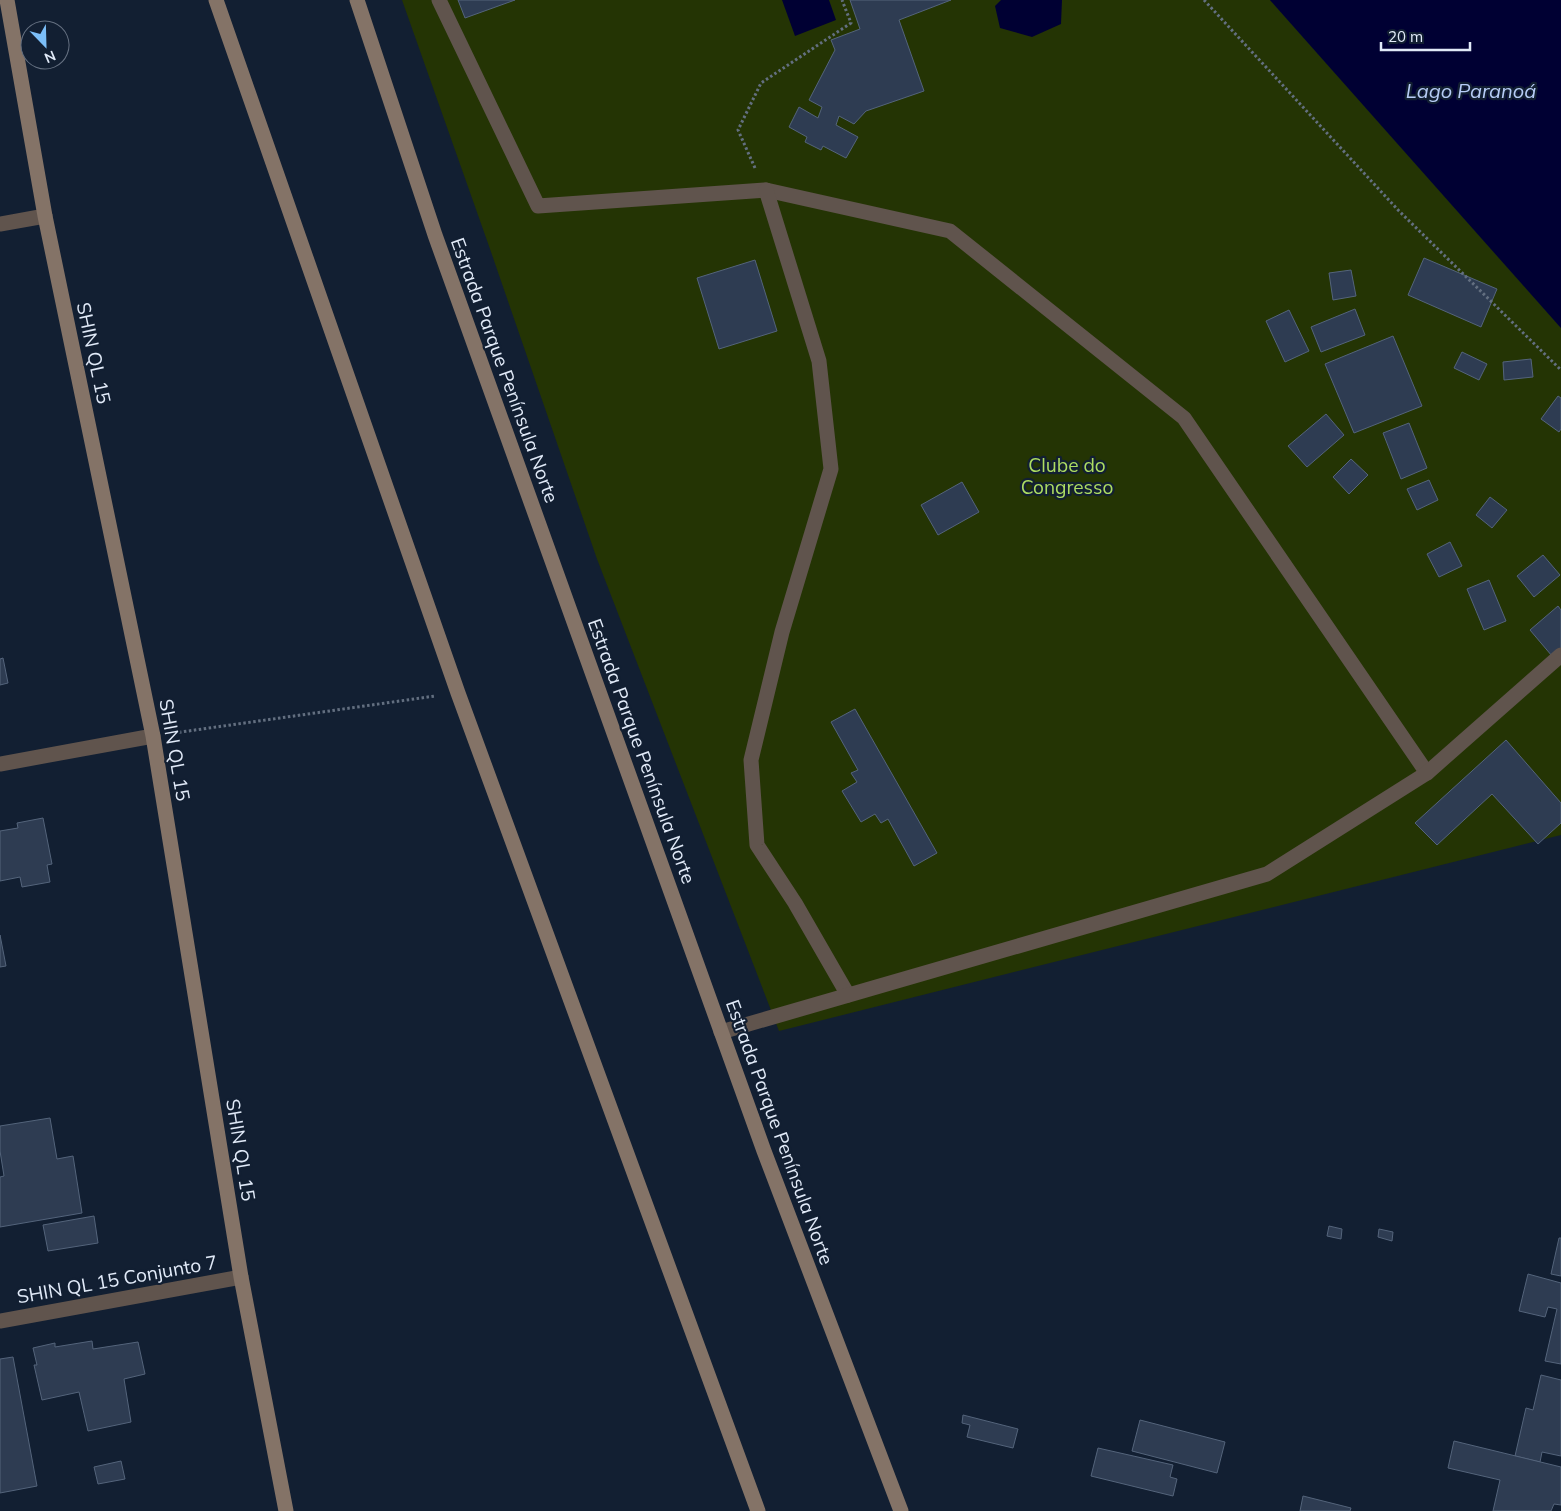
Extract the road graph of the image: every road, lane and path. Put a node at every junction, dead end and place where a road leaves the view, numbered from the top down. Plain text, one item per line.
1 (7, 0) edge
2 (216, 0) edge
3 (357, 0) edge
4 (439, 0) edge
5 (842, 0) edge
6 (1204, 0) edge
7 (766, 190) junction
8 (45, 216) junction
9 (0, 224) edge
10 (1561, 370) edge
11 (1561, 655) edge
12 (458, 693) junction
13 (153, 736) junction
14 (0, 764) edge
15 (1427, 773) junction
16 (848, 995) junction
17 (721, 1032) junction
18 (241, 1277) junction
19 (0, 1321) edge
20 (286, 1511) edge
21 (758, 1511) edge
22 (901, 1511) edge

1 - 8 main road, SHIN QL 15
2 - 12 main road
3 - 17 main road, Estrada Parque Península Norte
4 - 7 street
5 - 7 path
6 - 10 path
7 - 15 street
7 - 16 street
8 - 9 street
8 - 13 main road, SHIN QL 15
11 - 15 street
12 - 13 path
12 - 21 main road
13 - 14 street
13 - 18 main road, SHIN QL 15
15 - 16 street
16 - 17 street
17 - 22 main road, Estrada Parque Península Norte
18 - 19 street, SHIN QL 15 Conjunto 7
18 - 20 main road, SHIN QL 15

